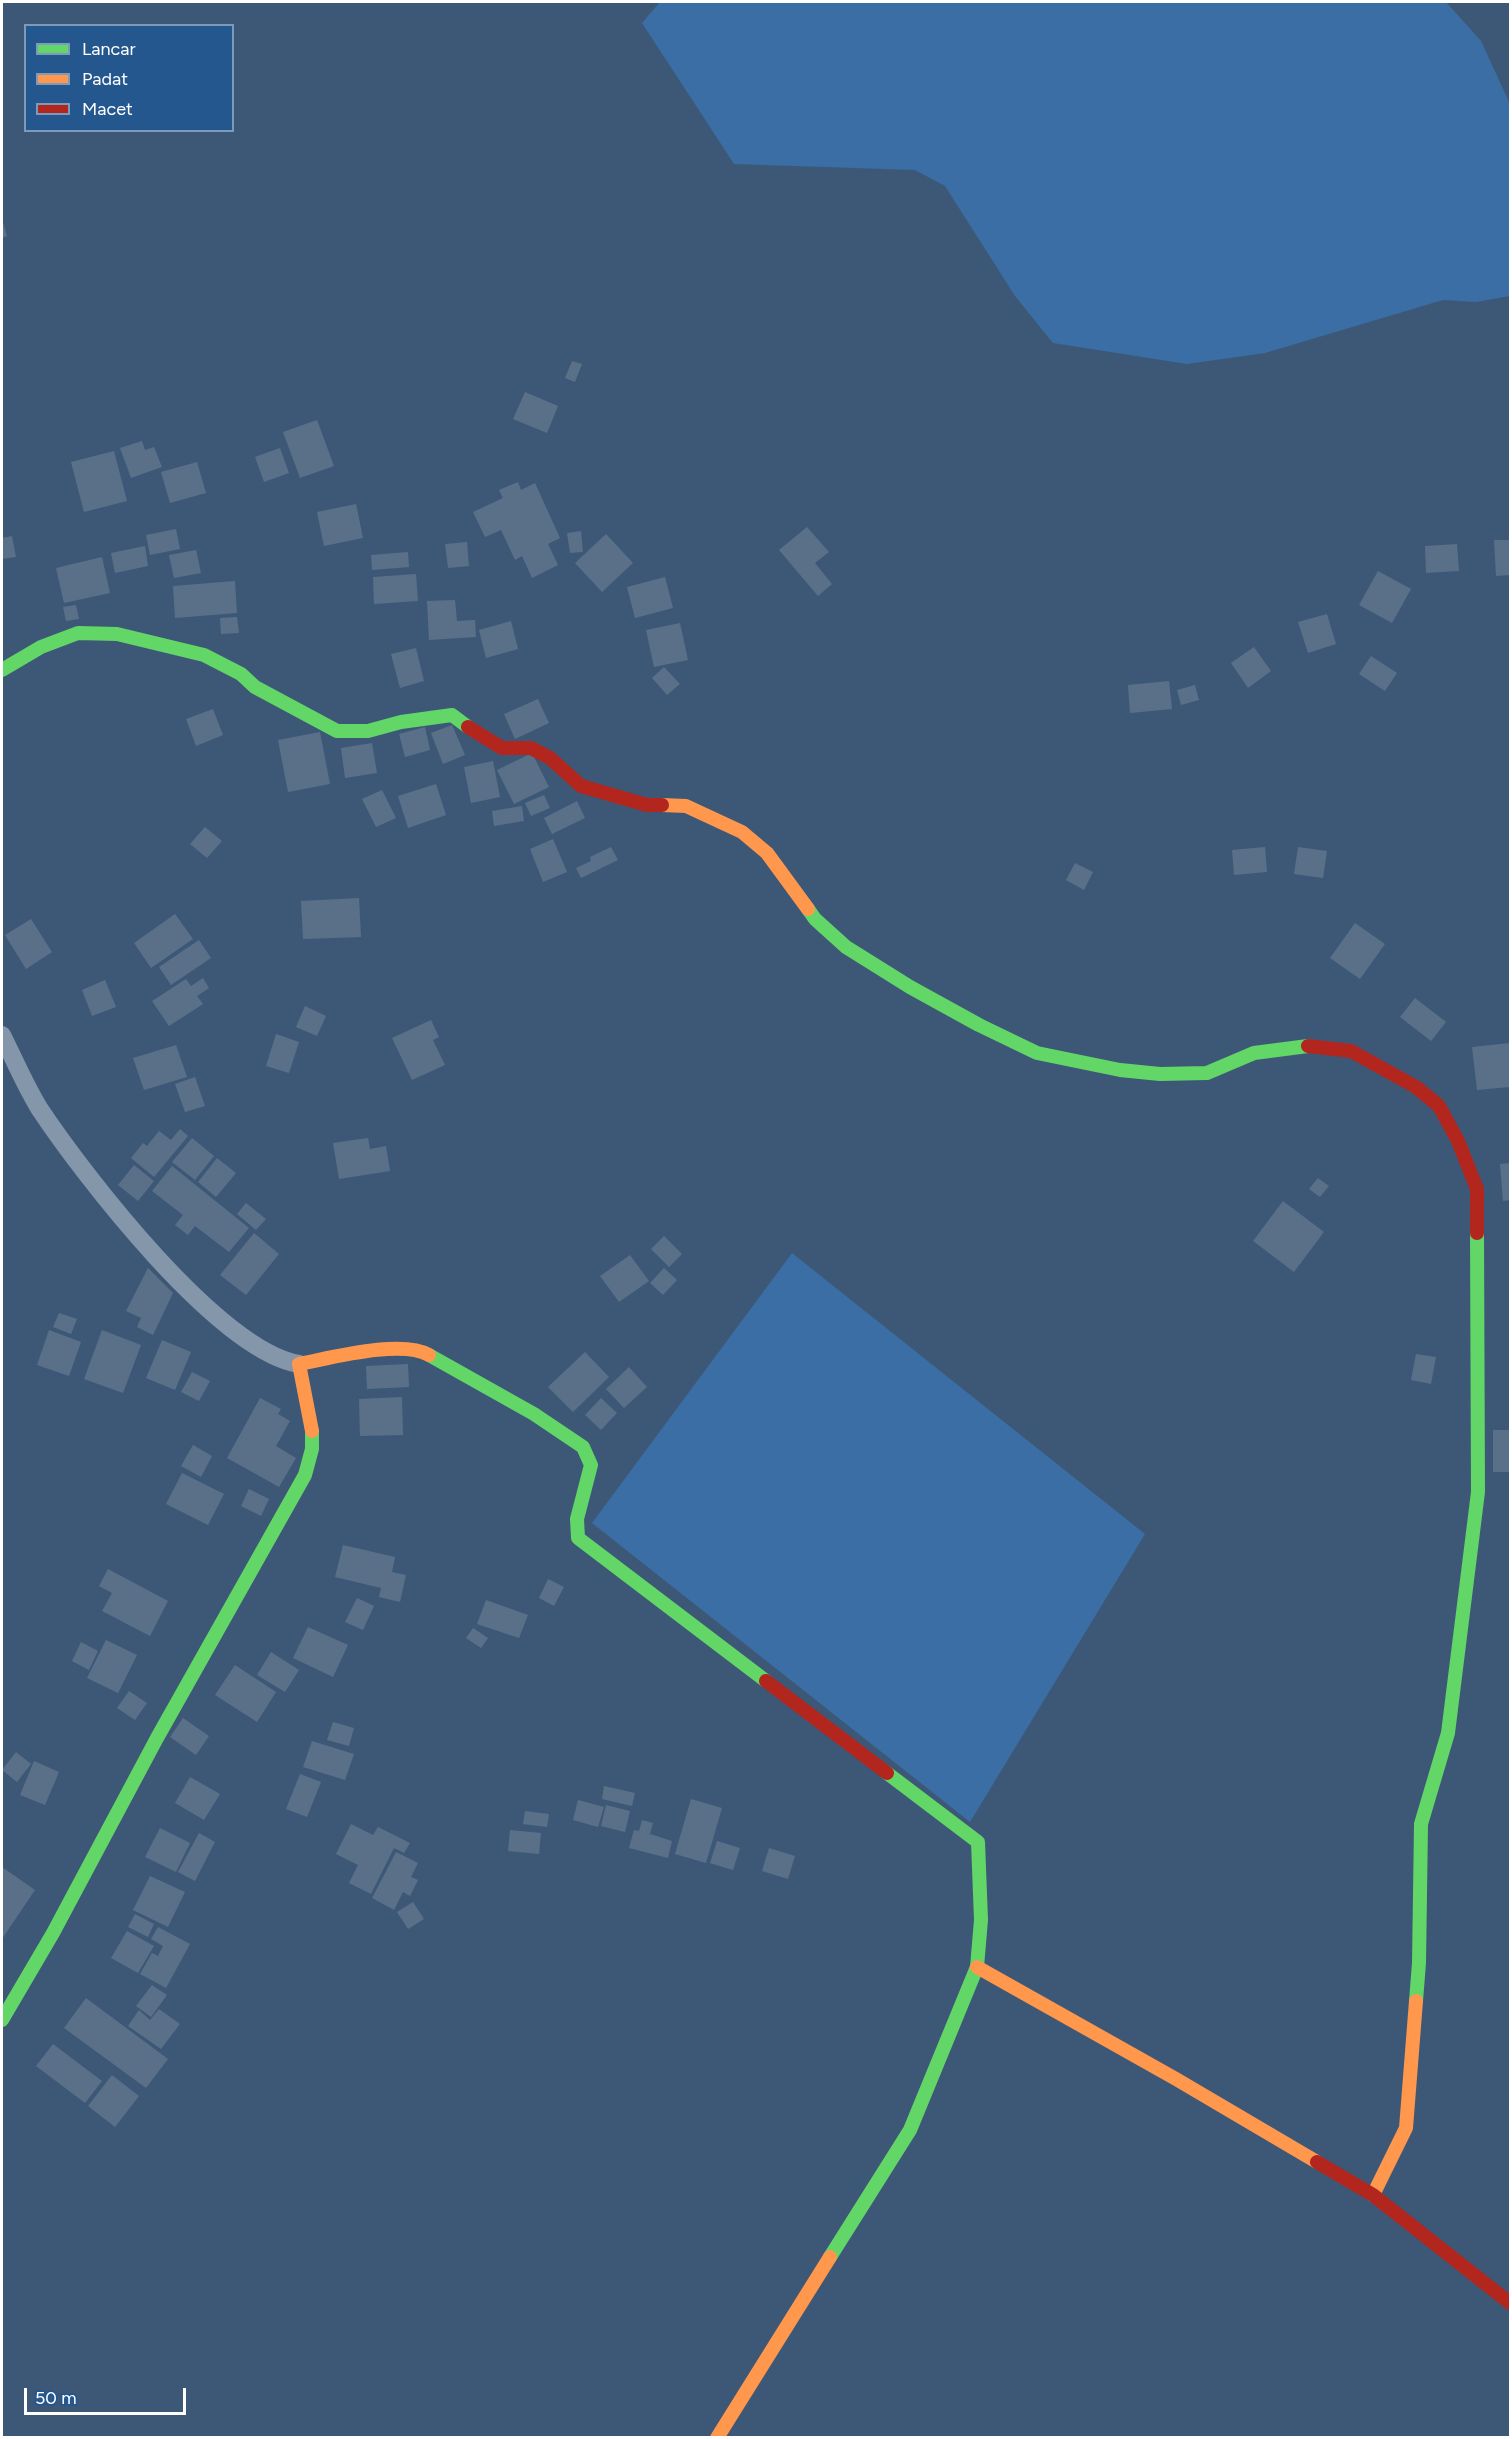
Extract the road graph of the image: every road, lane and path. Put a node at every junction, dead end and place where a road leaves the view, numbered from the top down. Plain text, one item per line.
1 (2, 670) edge
2 (2, 1035) edge
3 (299, 1364) junction
4 (977, 1967) junction
5 (2, 2020) edge
6 (1373, 2195) junction
7 (1510, 2303) edge
8 (717, 2438) edge

1 - 6 street
2 - 3 street
3 - 4 street
3 - 5 street
4 - 6 street
4 - 8 street
6 - 7 street

